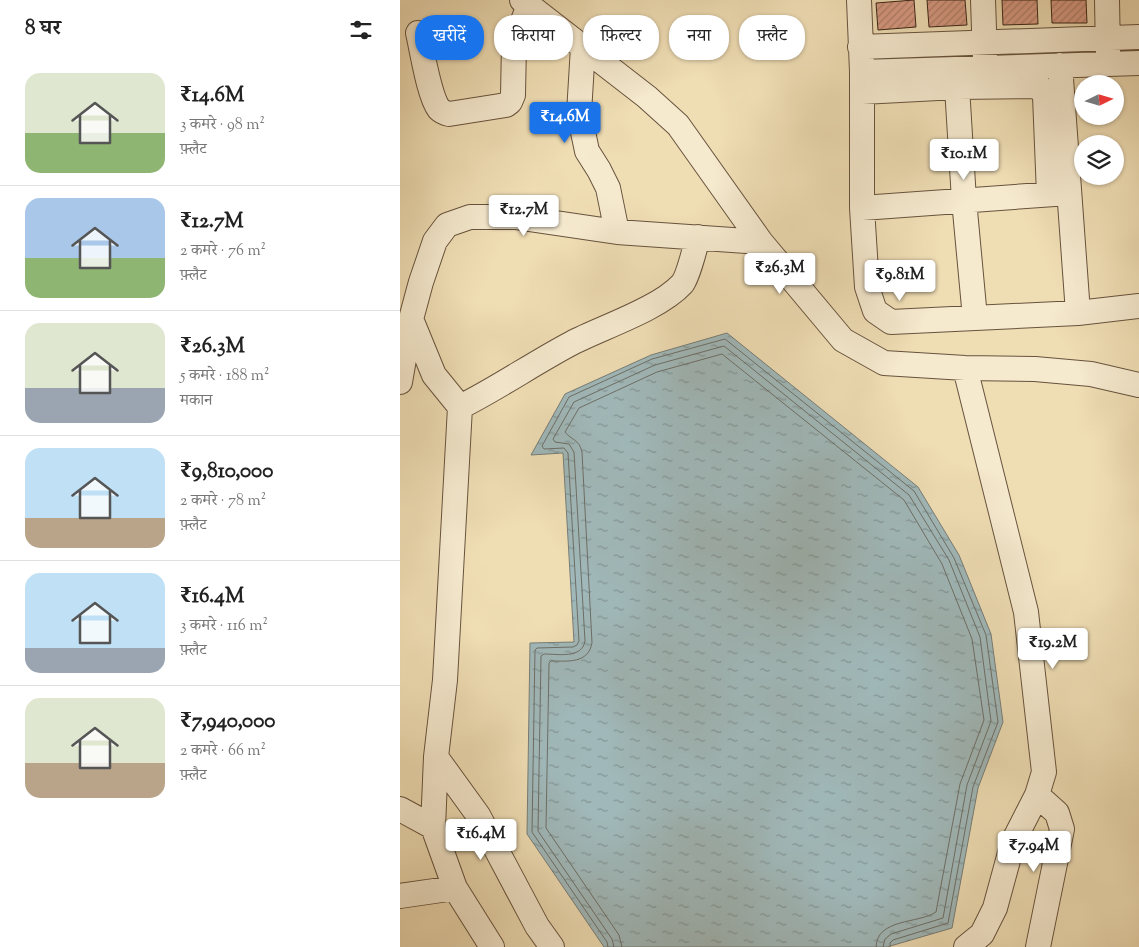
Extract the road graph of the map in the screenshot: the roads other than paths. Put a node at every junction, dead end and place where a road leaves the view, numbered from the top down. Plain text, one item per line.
1 (858, 0) edge
2 (983, 0) edge
3 (1107, 0) edge
4 (526, 3) edge
5 (1139, 36) edge
6 (1108, 38) junction
7 (985, 43) junction
8 (583, 47) joint
9 (860, 47) junction
10 (424, 60) edge
11 (599, 60) edge
12 (1139, 63) edge
13 (1108, 64) junction
14 (1060, 65) junction
15 (985, 68) junction
16 (862, 82) junction
17 (957, 87) junction
18 (1059, 193) junction
19 (964, 200) junction
20 (862, 208) junction
21 (617, 232) junction
22 (698, 237) junction
23 (761, 242) junction
24 (1139, 306) edge
25 (409, 308) edge
26 (1078, 313) junction
27 (975, 318) junction
28 (965, 368) junction
29 (400, 382) edge
30 (1139, 385) edge
31 (460, 407) junction
32 (436, 757) junction
33 (1037, 795) junction
34 (400, 809) edge
35 (433, 827) junction
36 (454, 888) junction
37 (400, 896) edge
38 (492, 947) edge
39 (552, 947) edge
40 (966, 947) edge
41 (1038, 947) edge

1 - 9 street
2 - 7 street
3 - 6 street
4 - 8 street
4 - 10 street
5 - 6 street
6 - 7 street
6 - 13 street
7 - 9 street
7 - 15 street
8 - 21 street
9 - 16 street
11 - 23 street
12 - 13 street
13 - 14 street
14 - 15 street
14 - 18 street
15 - 16 street
16 - 17 street
16 - 20 street
17 - 18 street
17 - 19 street
18 - 19 street
18 - 26 street
19 - 20 street
19 - 27 street
20 - 27 street
21 - 22 street
21 - 25 street
22 - 23 street
22 - 31 street
23 - 28 street
24 - 26 street
25 - 29 street
25 - 31 street
26 - 27 street
28 - 30 street
28 - 33 street
31 - 32 street
32 - 35 street
32 - 39 street
33 - 40 street
33 - 41 street
34 - 35 street
35 - 36 street
36 - 37 street
36 - 38 street

